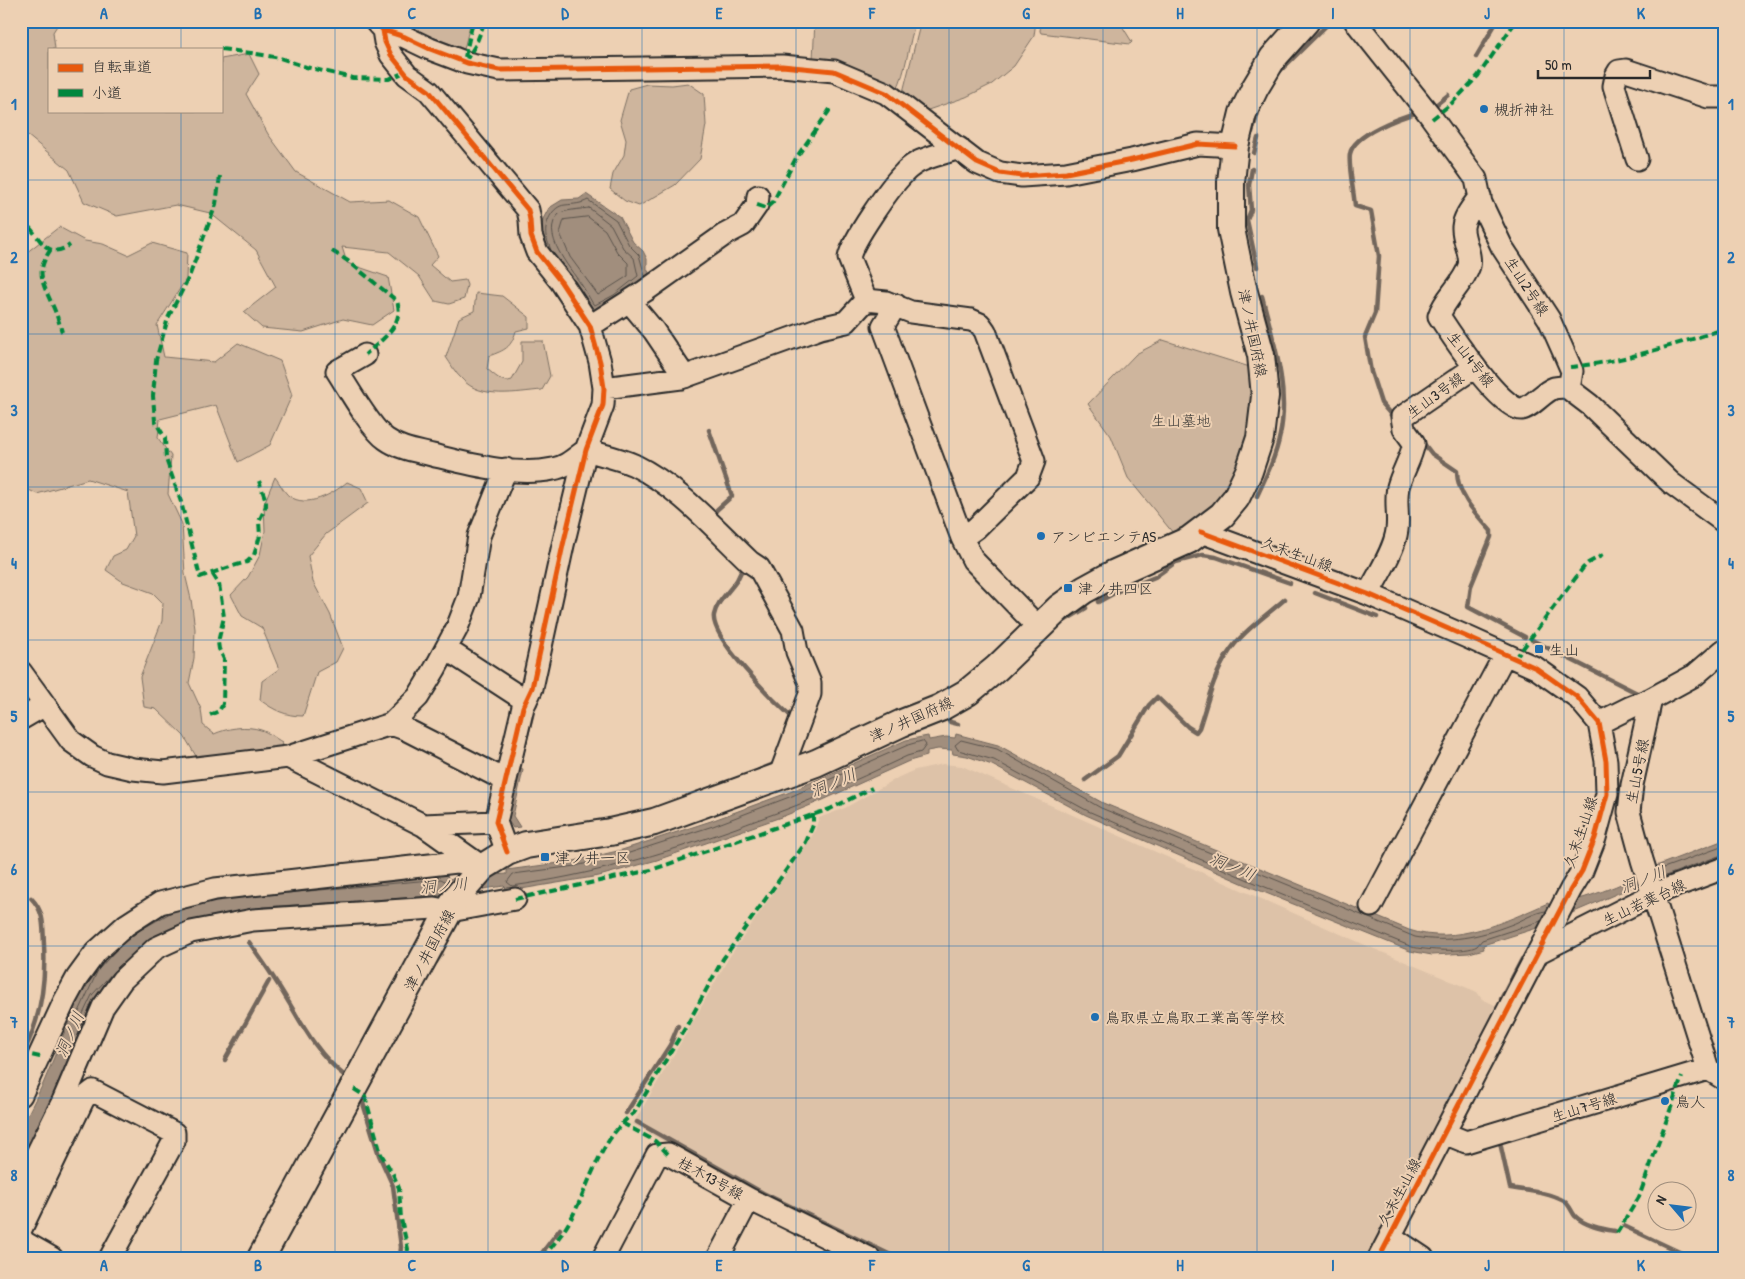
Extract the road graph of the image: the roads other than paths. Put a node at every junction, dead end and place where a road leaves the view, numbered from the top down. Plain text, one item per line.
1 (1306, 21) edge
2 (1355, 21) edge
3 (379, 26) edge
4 (1724, 97) edge
5 (1235, 146) junction
6 (958, 148) junction
7 (1637, 159) dead end
8 (758, 196) dead end
9 (1480, 196) junction
10 (866, 300) junction
11 (629, 301) junction
12 (896, 305) junction
13 (590, 326) junction
14 (365, 355) dead end
15 (1475, 367) junction
16 (685, 377) junction
17 (1570, 387) junction
18 (604, 388) junction
19 (586, 450) junction
20 (506, 470) junction
21 (1724, 522) edge
22 (1201, 532) junction
23 (962, 538) junction
24 (1368, 594) junction
25 (1038, 628) junction
26 (446, 649) junction
27 (1724, 650) edge
28 (1505, 654) junction
29 (21, 672) edge
30 (1651, 700) junction
31 (526, 701) junction
32 (45, 705) junction
33 (21, 719) edge
34 (1599, 723) junction
35 (391, 724) junction
36 (288, 757) junction
37 (780, 775) junction
38 (505, 780) junction
39 (496, 822) junction
40 (423, 826) junction
41 (494, 860) junction
42 (1724, 868) edge
43 (1654, 894) junction
44 (515, 899) dead end
45 (453, 904) junction
46 (1372, 906) dead end
47 (1539, 952) junction
48 (1716, 1074) edge
49 (21, 1095) edge
50 (1444, 1133) junction
51 (21, 1186) edge
52 (749, 1199) junction
53 (21, 1229) edge
54 (1390, 1236) junction
55 (21, 1237) edge
56 (841, 1252) edge
57 (52, 1258) edge
58 (110, 1258) edge
59 (261, 1258) edge
60 (603, 1258) edge
61 (718, 1258) edge
62 (869, 1258) edge
63 (1379, 1258) edge
64 (1423, 1258) edge

1 - 5 main road, 津ノ井国府線
2 - 9 street, 生山2号線
3 - 6 street
3 - 13 street
4 - 7 street
5 - 6 street
5 - 22 main road, 津ノ井国府線
6 - 10 street
8 - 11 street
9 - 15 street, 生山4号線
9 - 17 street, 生山2号線
10 - 12 street
10 - 16 street
11 - 13 street
11 - 16 street
12 - 23 street
12 - 23 street
13 - 18 street
14 - 20 street
15 - 17 street, 生山4号線
15 - 24 street, 生山3号線
16 - 18 street
17 - 21 street
18 - 19 street
19 - 20 street
19 - 31 street
19 - 37 street
20 - 26 street
22 - 24 street, 久末生山線
22 - 25 main road, 津ノ井国府線
23 - 25 street
24 - 28 street, 久末生山線
25 - 37 main road, 津ノ井国府線
26 - 31 street
26 - 35 street
27 - 30 street
28 - 34 street, 久末生山線
28 - 46 street
29 - 32 street
30 - 34 street
30 - 43 street, 生山5号線
31 - 38 street
32 - 33 street
32 - 36 street
34 - 47 street, 久末生山線
35 - 36 street
35 - 38 street
36 - 40 street
37 - 41 main road, 津ノ井国府線
38 - 39 street
39 - 40 street
39 - 41 street
40 - 41 street
41 - 45 main road, 津ノ井国府線
41 - 49 street
42 - 43 street, 生山若葉台線
43 - 47 street, 生山若葉台線
43 - 48 street, 生山5号線
44 - 45 street
45 - 51 street
45 - 59 main road, 津ノ井国府線
47 - 50 street, 久末生山線
48 - 50 street, 生山7号線
50 - 54 street, 久末生山線
52 - 56 street, 桂木13号線
52 - 60 street, 桂木13号線
52 - 61 street
53 - 58 street
54 - 63 street, 久末生山線
54 - 64 street
55 - 57 street
56 - 62 street, 桂木13号線

